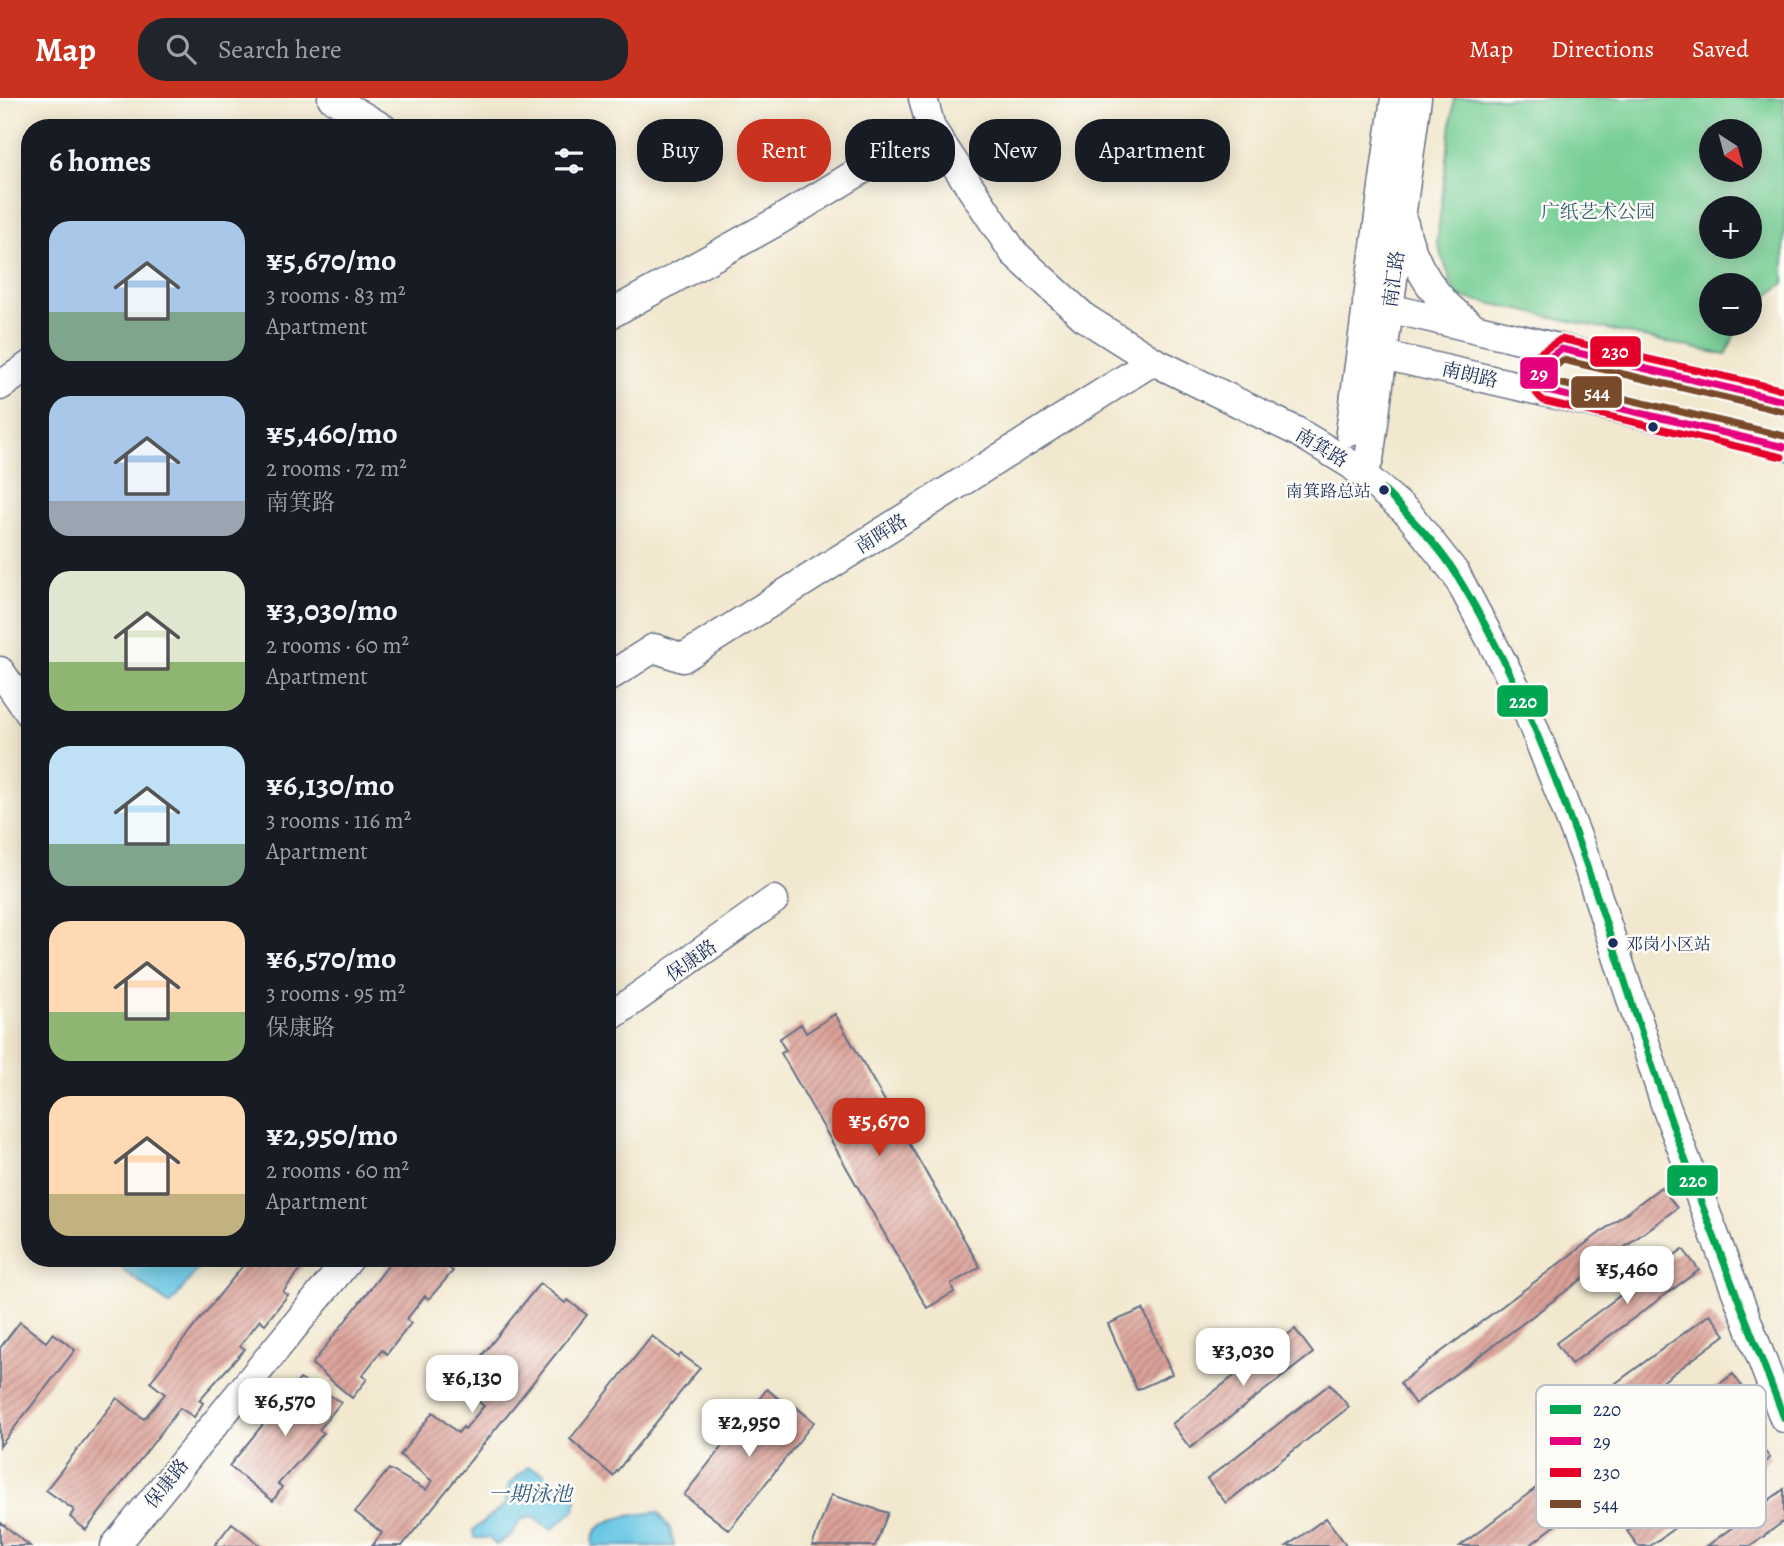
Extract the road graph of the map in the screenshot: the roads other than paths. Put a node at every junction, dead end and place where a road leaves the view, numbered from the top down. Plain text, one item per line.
1 (332, 98) edge
2 (923, 98) edge
3 (1395, 98) edge
4 (1417, 98) edge
5 (364, 119) edge
6 (929, 119) edge
7 (955, 164) edge
8 (845, 180) edge
9 (1402, 212) junction
10 (1367, 303) junction
11 (616, 311) edge
12 (1480, 330) junction
13 (1561, 349) junction
14 (1361, 350) junction
15 (1153, 361) junction
16 (21, 371) edge
17 (0, 386) edge
18 (1547, 391) junction
19 (1784, 401) edge
20 (1350, 432) dead end
21 (1784, 447) edge
22 (1368, 460) dead end
23 (0, 671) edge
24 (616, 672) edge
25 (21, 701) edge
26 (774, 900) dead end
27 (616, 1013) edge
28 (343, 1267) edge
29 (1784, 1418) edge
30 (115, 1546) edge

1 - 5 street
2 - 6 street, 南箕路
3 - 10 street, 南汇路
4 - 9 street, 南汇路
7 - 15 street, 南箕路
8 - 11 street
9 - 12 street
9 - 22 street, 南汇路
10 - 12 street
10 - 14 street, 南汇路
12 - 13 street
13 - 18 street
13 - 19 street
14 - 18 street, 南朗路
14 - 20 street, 南汇路
15 - 24 street, 南晖路
15 - 29 street, 南箕路
16 - 17 street
18 - 21 street, 南朗路
23 - 25 street
26 - 27 street, 保康路
28 - 30 street, 保康路

